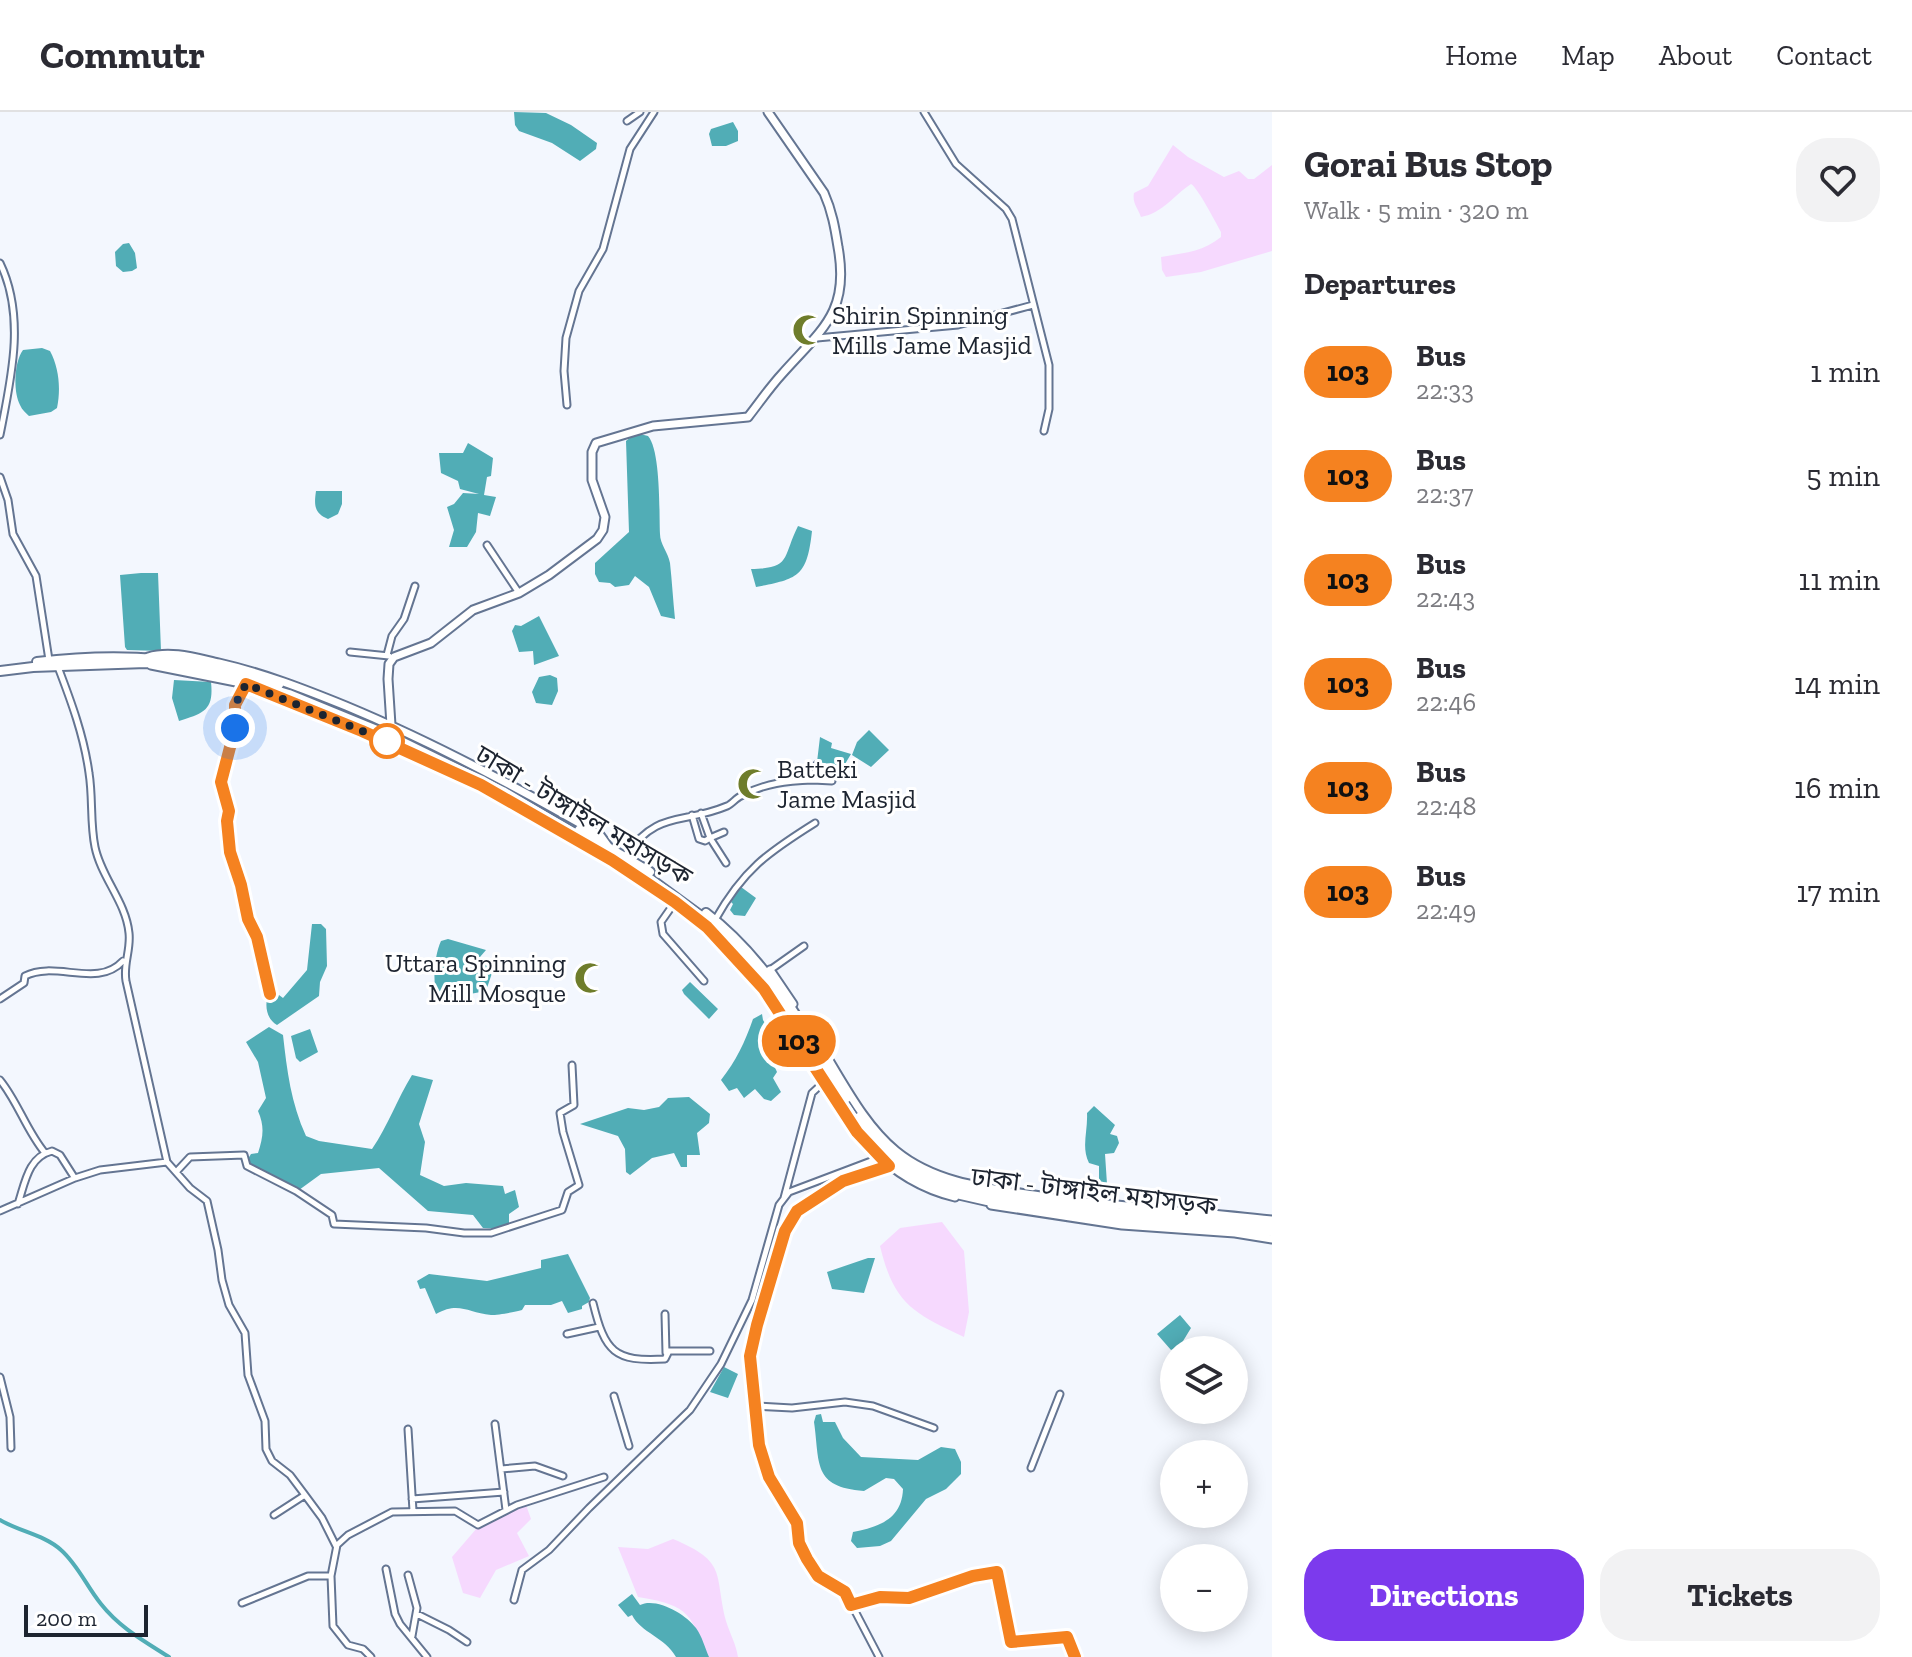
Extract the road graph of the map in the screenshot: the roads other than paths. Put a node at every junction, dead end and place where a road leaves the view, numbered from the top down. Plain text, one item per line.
1 (640, 112) edge
2 (654, 112) edge
3 (768, 112) edge
4 (924, 112) edge
5 (627, 121) dead end
6 (0, 263) edge
7 (1033, 305) junction
8 (817, 338) junction
9 (567, 405) dead end
10 (1044, 431) dead end
11 (0, 435) edge
12 (0, 477) edge
13 (487, 545) dead end
14 (415, 586) dead end
15 (519, 593) junction
16 (350, 652) dead end
17 (390, 656) junction
18 (147, 660) junction
19 (54, 663) junction
20 (0, 669) edge
21 (246, 684) junction
22 (391, 725) junction
23 (817, 764) dead end
24 (813, 780) junction
25 (832, 781) dead end
26 (701, 813) junction
27 (692, 815) junction
28 (815, 823) dead end
29 (724, 832) dead end
30 (710, 838) junction
31 (604, 850) junction
32 (625, 856) junction
33 (726, 863) dead end
34 (676, 900) junction
35 (715, 920) junction
36 (804, 946) dead end
37 (125, 959) junction
38 (768, 972) junction
39 (704, 981) dead end
40 (270, 994) dead end
41 (0, 999) edge
42 (572, 1065) dead end
43 (0, 1080) edge
44 (826, 1080) junction
45 (45, 1153) junction
46 (879, 1158) junction
47 (167, 1162) junction
48 (889, 1166) junction
49 (177, 1171) junction
50 (75, 1178) junction
51 (784, 1199) junction
52 (18, 1204) junction
53 (0, 1211) edge
54 (1272, 1222) edge
55 (1152, 1225) junction
56 (1272, 1232) edge
57 (1272, 1239) edge
58 (593, 1303) dead end
59 (665, 1314) dead end
60 (599, 1327) junction
61 (567, 1334) dead end
62 (710, 1351) dead end
63 (667, 1354) junction
64 (0, 1377) edge
65 (1060, 1394) dead end
66 (614, 1396) dead end
67 (755, 1406) junction
68 (495, 1424) dead end
69 (934, 1428) dead end
70 (408, 1429) dead end
71 (629, 1446) dead end
72 (11, 1448) dead end
73 (1031, 1468) dead end
74 (501, 1469) junction
75 (563, 1476) dead end
76 (604, 1477) dead end
77 (504, 1492) junction
78 (305, 1495) junction
79 (412, 1499) junction
80 (506, 1510) junction
81 (413, 1511) junction
82 (274, 1515) dead end
83 (336, 1546) junction
84 (386, 1569) dead end
85 (408, 1575) dead end
86 (331, 1576) junction
87 (514, 1600) dead end
88 (242, 1603) dead end
89 (851, 1605) junction
90 (417, 1614) junction
91 (412, 1637) junction
92 (467, 1642) dead end
93 (371, 1657) edge
94 (427, 1657) edge
95 (879, 1657) edge
96 (1075, 1657) edge

1 - 5 street
2 - 9 street
3 - 8 main road
4 - 7 street
6 - 11 street
7 - 8 street
7 - 10 street
8 - 15 main road
12 - 19 street
13 - 15 street
14 - 17 street
15 - 17 main road
16 - 17 street
17 - 22 main road
18 - 19 highway, ঢাকা - টাঙ্গাইল মহাসড়ক
18 - 21 main road
18 - 22 main road
18 - 31 highway, ঢাকা - টাঙ্গাইল মহাসড়ক
19 - 20 highway, ঢাকা - টাঙ্গাইল মহাসড়ক
19 - 37 street
21 - 31 main road
21 - 40 street
22 - 31 main road
23 - 24 street
24 - 25 street
24 - 26 street
26 - 27 street
26 - 30 street
27 - 30 street
27 - 32 street
28 - 35 street
29 - 30 street
30 - 33 street
31 - 32 highway, ঢাকা - টাঙ্গাইল মহাসড়ক
31 - 34 highway, ঢাকা - টাঙ্গাইল মহাসড়ক
32 - 35 highway, ঢাকা - টাঙ্গাইল মহাসড়ক
34 - 39 street
34 - 44 highway, ঢাকা - টাঙ্গাইল মহাসড়ক
35 - 38 highway, ঢাকা - টাঙ্গাইল মহাসড়ক
36 - 38 street
37 - 41 street
37 - 47 street
38 - 54 highway, ঢাকা - টাঙ্গাইল মহাসড়ক
42 - 49 street
43 - 45 street
44 - 46 main road
44 - 51 street
44 - 55 highway, ঢাকা - টাঙ্গাইল মহাসড়ক
45 - 50 street
45 - 52 street
46 - 48 main road
46 - 51 street
47 - 49 street
47 - 50 street
48 - 55 main road
48 - 67 street
49 - 78 street
50 - 52 street
51 - 87 street
52 - 53 street
55 - 56 highway, ঢাকা - টাঙ্গাইল মহাসড়ক
55 - 57 main road
58 - 60 street
59 - 63 street
60 - 61 street
60 - 63 street
62 - 63 street
64 - 72 street
65 - 73 street
66 - 71 street
67 - 69 street
67 - 89 street
68 - 74 street
70 - 79 street
74 - 75 street
74 - 77 street
76 - 80 street
77 - 79 street
77 - 80 street
78 - 82 street
78 - 83 street
79 - 81 street
80 - 81 street
81 - 83 street
83 - 86 street
84 - 91 street
85 - 90 street
86 - 88 street
86 - 93 street
89 - 95 street
89 - 96 street
90 - 91 street
90 - 92 street
91 - 94 street

